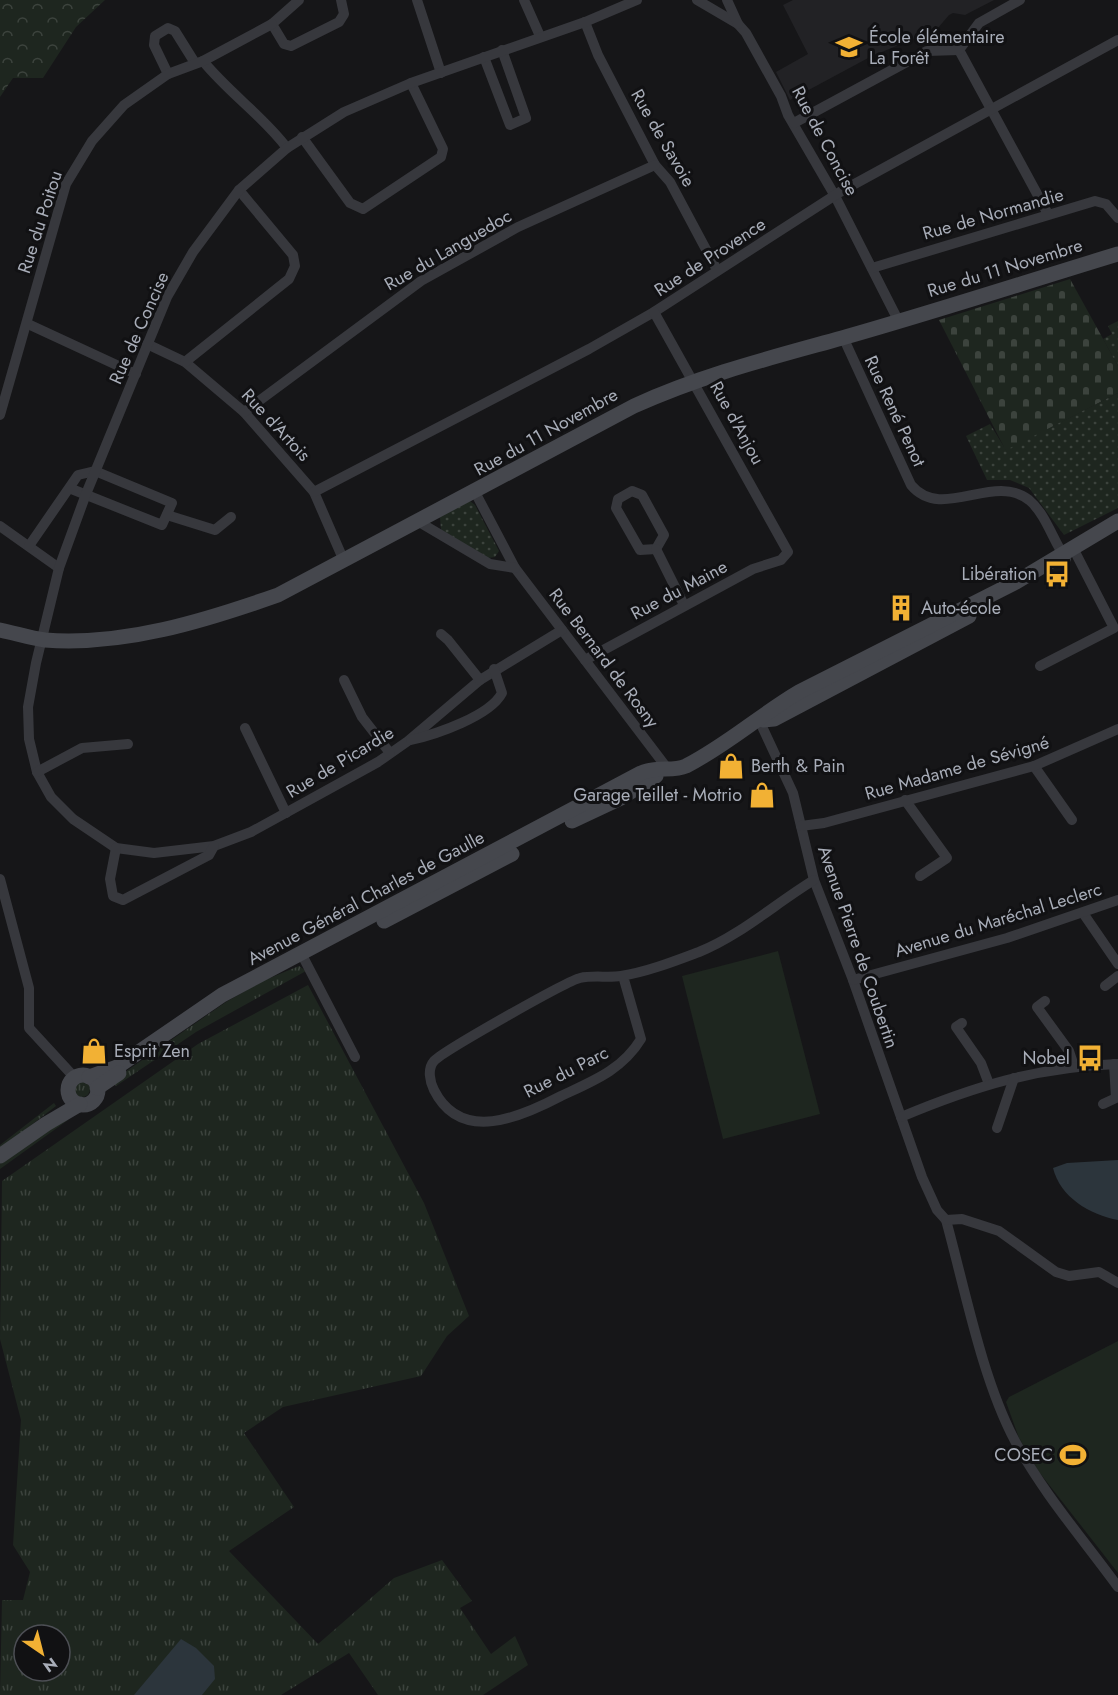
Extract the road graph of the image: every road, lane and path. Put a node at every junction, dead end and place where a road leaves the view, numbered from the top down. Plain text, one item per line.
1 (299, 0) edge
2 (340, 0) edge
3 (417, 0) edge
4 (524, 0) edge
5 (637, 0) edge
6 (698, 0) edge
7 (727, 0) edge
8 (1020, 0) edge
9 (585, 22) junction
10 (272, 24) junction
11 (738, 24) junction
12 (540, 36) junction
13 (1118, 40) edge
14 (502, 50) junction
15 (958, 50) junction
16 (484, 57) junction
17 (199, 62) junction
18 (441, 73) junction
19 (168, 74) junction
20 (411, 83) junction
21 (990, 109) junction
22 (794, 123) junction
23 (302, 137) junction
24 (288, 148) junction
25 (655, 165) junction
26 (240, 190) junction
27 (836, 195) junction
28 (1048, 214) junction
29 (1118, 218) edge
30 (1118, 254) edge
31 (872, 268) junction
32 (717, 270) junction
33 (654, 312) junction
34 (898, 320) junction
35 (28, 324) junction
36 (843, 337) junction
37 (147, 344) junction
38 (185, 362) junction
39 (136, 374) junction
40 (694, 381) junction
41 (244, 412) junction
42 (0, 415) edge
43 (95, 471) junction
44 (69, 488) junction
45 (314, 492) junction
46 (475, 492) junction
47 (86, 494) junction
48 (167, 515) junction
49 (231, 517) dead end
50 (1118, 521) edge
51 (419, 522) junction
52 (0, 525) edge
53 (1118, 533) edge
54 (29, 546) junction
55 (656, 549) junction
56 (788, 552) joint
57 (1069, 553) junction
58 (344, 561) junction
59 (58, 568) junction
60 (515, 568) junction
61 (684, 605) junction
62 (0, 630) edge
63 (562, 630) junction
64 (441, 634) dead end
65 (42, 639) junction
66 (585, 660) junction
67 (1040, 666) dead end
68 (494, 669) junction
69 (344, 680) dead end
70 (480, 680) junction
71 (759, 720) junction
72 (245, 728) dead end
73 (1118, 729) edge
74 (408, 741) junction
75 (128, 744) dead end
76 (390, 753) junction
77 (1034, 766) junction
78 (667, 768) junction
79 (37, 772) junction
80 (905, 800) junction
81 (286, 813) junction
82 (1072, 820) dead end
83 (801, 826) junction
84 (214, 846) junction
85 (116, 848) junction
86 (921, 876) dead end
87 (0, 879) edge
88 (814, 880) junction
89 (1118, 900) edge
90 (1083, 913) junction
91 (303, 957) junction
92 (1118, 964) edge
93 (622, 976) junction
94 (1118, 976) edge
95 (853, 980) junction
96 (1105, 986) dead end
97 (1045, 1001) dead end
98 (962, 1023) dead end
99 (355, 1057) dead end
100 (1116, 1064) edge
101 (1074, 1066) junction
102 (1014, 1078) junction
103 (87, 1081) junction
104 (989, 1084) junction
105 (68, 1093) junction
106 (80, 1104) junction
107 (1103, 1104) dead end
108 (901, 1117) junction
109 (46, 1124) junction
110 (997, 1128) dead end
111 (0, 1156) edge
112 (946, 1220) junction
113 (1118, 1283) edge
114 (1118, 1587) edge

1 - 10 street, Rue du Poitou
2 - 10 street
3 - 18 street
4 - 12 street
5 - 9 street, Rue de Concise
6 - 11 street, Rue de Concise
7 - 11 street
8 - 15 street
9 - 12 street, Rue de Concise
9 - 25 street, Rue de Savoie
10 - 17 street, Rue du Poitou
11 - 22 street, Rue de Concise
12 - 14 street, Rue de Concise
13 - 21 street, Rue de Provence
14 - 16 street, Rue de Concise
14 - 16 street
15 - 21 street
15 - 22 street
16 - 18 street, Rue de Concise
17 - 19 street, Rue du Poitou
17 - 19 street
17 - 24 street
18 - 20 street, Rue de Concise
19 - 35 street, Rue du Poitou
20 - 23 street, Rue de Concise
20 - 23 street
21 - 27 street, Rue de Provence
21 - 28 street
22 - 27 street, Rue de Concise
23 - 24 street, Rue de Concise
24 - 26 street, Rue de Concise
25 - 32 street, Rue de Savoie
25 - 41 street, Rue du Languedoc
26 - 37 street, Rue de Concise
26 - 38 street
27 - 31 street, Rue de Concise
27 - 32 street, Rue de Provence
28 - 29 street, Rue de Normandie
28 - 31 street, Rue de Normandie
30 - 34 main road, Rue du 11 Novembre
31 - 34 street, Rue de Concise
32 - 33 street, Rue de Provence
33 - 40 street, Rue d'Anjou
33 - 45 street, Rue de Provence
34 - 36 main road, Rue du 11 Novembre
35 - 39 street
35 - 42 street, Rue du Poitou
36 - 40 main road, Rue du 11 Novembre
36 - 57 street, Rue René Penot
37 - 38 street, Rue d'Artois
37 - 39 street, Rue de Concise
38 - 41 street, Rue d'Artois
39 - 43 street, Rue de Concise
40 - 46 main road, Rue du 11 Novembre
40 - 56 street, Rue d'Anjou
41 - 45 street, Rue d'Artois
43 - 44 street
43 - 47 street, Rue de Concise
43 - 48 street
44 - 47 street
44 - 54 street
45 - 58 street, Rue d'Artois
46 - 51 main road, Rue du 11 Novembre
46 - 60 street, Rue Bernard de Rosny
47 - 48 street
47 - 59 street, Rue de Concise
48 - 49 street
50 - 57 main road
51 - 58 main road, Rue du 11 Novembre
51 - 60 street
52 - 54 street
53 - 57 main road, Avenue Général Charles de Gaulle
54 - 59 street
55 - 55 street
55 - 61 street
56 - 61 street, Rue du Maine
57 - 67 street, Rue René Penot
57 - 71 main road, Avenue Général Charles de Gaulle
58 - 65 main road, Rue du 11 Novembre
59 - 65 street, Rue de Concise
60 - 63 street, Rue Bernard de Rosny
61 - 66 street, Rue du Maine
62 - 65 main road, Rue du 11 Novembre
63 - 66 street, Rue Bernard de Rosny
63 - 68 street, Rue de Picardie
64 - 70 street
65 - 79 street, Rue de Picardie
66 - 78 street, Rue Bernard de Rosny
68 - 70 street, Rue de Picardie
68 - 74 street
69 - 76 street
70 - 74 street, Rue de Picardie
71 - 78 main road, Avenue Général Charles de Gaulle
71 - 83 street, Avenue Pierre de Coubertin
72 - 81 street
73 - 77 street, Rue Madame de Sévigné
74 - 76 street, Rue de Picardie
75 - 79 street
76 - 81 street, Rue de Picardie
77 - 80 street, Rue Madame de Sévigné
77 - 82 street
78 - 91 main road, Avenue Général Charles de Gaulle
79 - 85 street, Rue de Picardie
80 - 83 street, Rue Madame de Sévigné
80 - 86 street
81 - 84 street, Rue de Picardie
83 - 88 street, Avenue Pierre de Coubertin
84 - 85 street, Rue de Picardie
84 - 85 street, Rue de Picardie
87 - 103 street
88 - 93 street, Rue du Parc
88 - 95 street, Avenue Pierre de Coubertin
89 - 90 street, Avenue du Maréchal Leclerc
90 - 92 street
90 - 95 street, Avenue du Maréchal Leclerc
91 - 99 street
91 - 103 main road, Avenue Général Charles de Gaulle
93 - 93 street, Rue du Parc
94 - 96 street
95 - 108 street, Avenue Pierre de Coubertin
97 - 101 street
98 - 104 street
100 - 101 street
100 - 107 street
101 - 102 street
102 - 104 street
102 - 110 street
103 - 105 main road
103 - 106 main road, Avenue Général Charles de Gaulle
104 - 108 street
105 - 106 main road
105 - 109 main road
106 - 109 main road
108 - 112 street, Avenue Pierre de Coubertin
109 - 111 main road
112 - 113 street
112 - 114 street, Avenue Pierre de Coubertin

